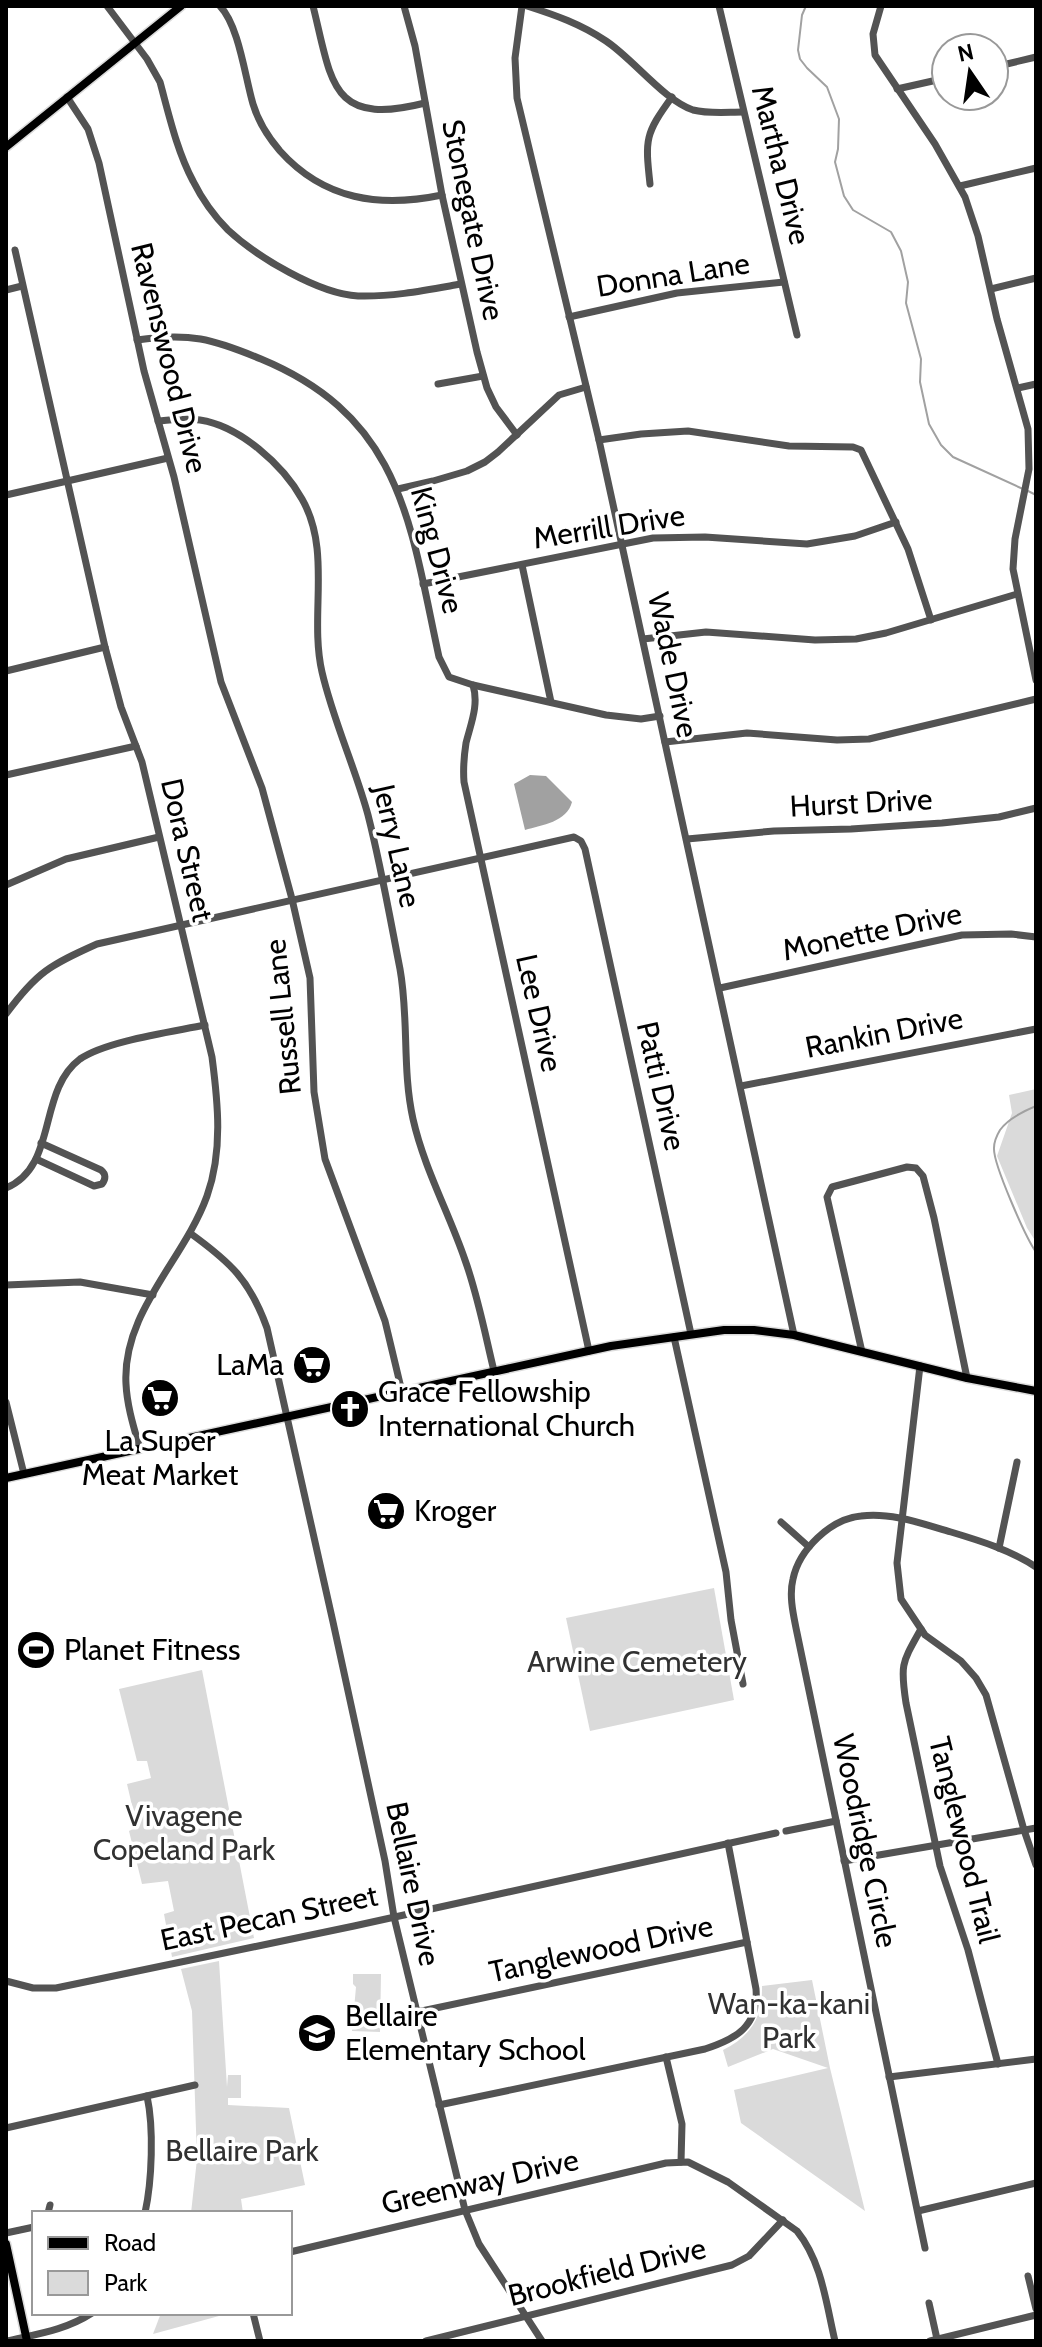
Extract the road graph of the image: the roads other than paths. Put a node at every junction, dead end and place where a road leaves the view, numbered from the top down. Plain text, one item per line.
1 (107, 6) edge
2 (181, 6) edge
3 (220, 6) edge
4 (313, 6) edge
5 (404, 6) edge
6 (524, 6) edge
7 (719, 6) edge
8 (881, 6) edge
9 (135, 43) junction
10 (1036, 57) edge
11 (1010, 63) edge
12 (930, 82) edge
13 (897, 89) junction
14 (67, 97) junction
15 (672, 97) junction
16 (425, 103) junction
17 (743, 112) junction
18 (6, 147) edge
19 (1036, 168) edge
20 (650, 184) dead end
21 (960, 186) junction
22 (442, 195) junction
23 (15, 250) dead end
24 (1036, 278) edge
25 (784, 282) junction
26 (461, 284) junction
27 (22, 286) junction
28 (991, 289) junction
29 (6, 290) edge
30 (569, 317) junction
31 (797, 335) dead end
32 (137, 340) junction
33 (483, 376) junction
34 (438, 384) dead end
35 (1036, 384) edge
36 (586, 387) junction
37 (1018, 388) junction
38 (158, 421) junction
39 (517, 435) junction
40 (599, 440) junction
41 (168, 458) junction
42 (67, 481) junction
43 (398, 489) junction
44 (6, 495) edge
45 (896, 522) junction
46 (622, 543) junction
47 (522, 565) junction
48 (423, 584) junction
49 (1017, 594) junction
50 (931, 620) junction
51 (209, 638) joint
52 (643, 639) junction
53 (105, 647) junction
54 (6, 671) edge
55 (1036, 680) edge
56 (473, 685) junction
57 (1036, 699) edge
58 (551, 702) junction
59 (660, 716) junction
60 (665, 742) junction
61 (136, 746) junction
62 (6, 775) edge
63 (1036, 808) edge
64 (159, 837) junction
65 (687, 839) junction
66 (479, 858) junction
67 (382, 879) junction
68 (6, 885) edge
69 (292, 899) junction
70 (179, 925) junction
71 (1036, 937) edge
72 (720, 988) junction
73 (6, 1014) edge
74 (205, 1025) junction
75 (1036, 1029) edge
76 (741, 1086) junction
77 (41, 1143) junction
78 (36, 1159) junction
79 (6, 1188) edge
80 (190, 1233) junction
81 (6, 1285) edge
82 (153, 1295) junction
83 (691, 1334) junction
84 (794, 1335) junction
85 (674, 1337) junction
86 (589, 1351) junction
87 (862, 1352) junction
88 (920, 1366) junction
89 (494, 1371) junction
90 (967, 1378) junction
91 (1036, 1391) edge
92 (402, 1392) junction
93 (6, 1402) edge
94 (286, 1417) junction
95 (140, 1449) junction
96 (1017, 1462) dead end
97 (24, 1474) junction
98 (6, 1478) edge
99 (901, 1519) junction
100 (781, 1522) dead end
101 (809, 1547) junction
102 (999, 1548) junction
103 (1036, 1567) edge
104 (921, 1629) junction
105 (743, 1684) dead end
106 (836, 1821) junction
107 (1036, 1828) edge
108 (1024, 1830) junction
109 (786, 1831) dead end
110 (776, 1833) dead end
111 (728, 1843) junction
112 (935, 1846) junction
113 (844, 1861) junction
114 (1036, 1865) edge
115 (394, 1917) junction
116 (747, 1942) junction
117 (6, 1981) edge
118 (417, 2012) junction
119 (666, 2057) junction
120 (1036, 2059) edge
121 (998, 2064) junction
122 (889, 2077) junction
123 (195, 2085) dead end
124 (147, 2096) junction
125 (439, 2105) junction
126 (6, 2128) edge
127 (681, 2162) junction
128 (1036, 2183) edge
129 (465, 2210) junction
130 (145, 2211) edge
131 (918, 2211) junction
132 (783, 2220) junction
133 (32, 2227) edge
134 (6, 2233) edge
135 (6, 2244) edge
136 (925, 2248) dead end
137 (292, 2252) edge
138 (1028, 2276) dead end
139 (929, 2303) dead end
140 (1036, 2312) edge
141 (88, 2315) edge
142 (254, 2315) edge
143 (527, 2316) junction
144 (27, 2339) edge
145 (933, 2340) edge
146 (7, 2341) edge
147 (260, 2341) edge
148 (426, 2341) edge
149 (542, 2341) edge
150 (835, 2341) edge

1 - 9 street
2 - 9 main road
3 - 22 street
4 - 16 street
5 - 16 street, Stonegate Drive
6 - 15 street
6 - 30 street, Wade Drive
7 - 17 street, Martha Drive
8 - 13 street
9 - 14 main road
9 - 26 street
10 - 11 street
12 - 13 street
13 - 21 street
14 - 18 main road
14 - 32 street, Ravenswood Drive
15 - 17 street
15 - 20 street
16 - 22 street, Stonegate Drive
17 - 25 street, Martha Drive
19 - 21 street
21 - 28 street
22 - 26 street, Stonegate Drive
23 - 27 street, Dora Street
24 - 28 street
25 - 30 street, Donna Lane
25 - 31 street, Martha Drive
26 - 33 street, Stonegate Drive
27 - 29 street
27 - 42 street, Dora Street
28 - 37 street
30 - 36 street, Wade Drive
32 - 38 street, Ravenswood Drive
32 - 43 street, King Drive
33 - 34 street
33 - 39 street, Stonegate Drive
35 - 37 street
36 - 39 street
36 - 40 street, Wade Drive
37 - 49 street
38 - 41 street, Ravenswood Drive
38 - 67 street, Jerry Lane
39 - 43 street
40 - 45 street
40 - 46 street, Wade Drive
41 - 42 street
41 - 51 street, Ravenswood Drive
42 - 44 street
42 - 53 street, Dora Street
43 - 48 street, King Drive
45 - 46 street, Merrill Drive
45 - 50 street
46 - 47 street, Merrill Drive
46 - 52 street, Wade Drive
47 - 48 street, Merrill Drive
47 - 58 street
48 - 56 street, King Drive
49 - 50 street
49 - 55 street
50 - 52 street
51 - 69 street, Russell Lane
52 - 59 street, Wade Drive
53 - 54 street
53 - 61 street, Dora Street
56 - 58 street, King Drive
56 - 66 street, Lee Drive
57 - 60 street
58 - 59 street, King Drive
59 - 60 street, Wade Drive
60 - 65 street, Wade Drive
61 - 62 street
61 - 64 street, Dora Street
63 - 65 street, Hurst Drive
64 - 68 street
64 - 70 street, Dora Street
65 - 72 street, Wade Drive
66 - 67 street
66 - 83 street, Patti Drive
66 - 86 street, Lee Drive
67 - 69 street
67 - 89 street, Jerry Lane
69 - 70 street
69 - 92 street, Russell Lane
70 - 73 street
70 - 74 street, Dora Street
71 - 72 street, Monette Drive
72 - 76 street, Wade Drive
74 - 77 street
74 - 80 street, Dora Street
75 - 76 street, Rankin Drive
76 - 84 street, Wade Drive
77 - 78 street
77 - 78 street
78 - 79 street
80 - 82 street, Dora Street
80 - 94 street, Bellaire Drive
81 - 82 street
82 - 95 street, Dora Street
83 - 84 main road
83 - 85 main road
84 - 87 main road
85 - 86 main road
85 - 105 street
86 - 89 main road
87 - 88 main road
87 - 90 street
88 - 90 main road
88 - 99 street
89 - 92 main road
90 - 91 main road
92 - 94 main road
93 - 97 street
94 - 95 main road
94 - 115 street, Bellaire Drive
95 - 97 main road
96 - 102 street
97 - 98 main road
99 - 101 street, Woodridge Circle
99 - 102 street, Woodridge Circle
99 - 104 street
100 - 101 street
101 - 106 street, Woodridge Circle
102 - 103 street, Woodridge Circle
104 - 108 street
104 - 112 street, Tanglewood Trail
106 - 109 street
106 - 113 street, Woodridge Circle
107 - 108 street
108 - 112 street
108 - 114 street
110 - 111 street, East Pecan Street
111 - 115 street, East Pecan Street
111 - 116 street
112 - 113 street
112 - 121 street, Tanglewood Trail
113 - 122 street, Woodridge Circle
115 - 117 street, East Pecan Street
115 - 118 street, Bellaire Drive
116 - 118 street, Tanglewood Drive
116 - 119 street
118 - 125 street, Bellaire Drive
119 - 125 street
119 - 127 street
120 - 121 street
121 - 122 street
122 - 131 street, Woodridge Circle
123 - 124 street
124 - 126 street
124 - 130 street
125 - 129 street, Bellaire Drive
127 - 129 street, Greenway Drive
127 - 132 street
128 - 131 street
129 - 137 street, Greenway Drive
129 - 143 street, Bellaire Drive
131 - 136 street, Woodridge Circle
132 - 143 street, Brookfield Drive
132 - 150 street
133 - 134 street
135 - 144 main road
138 - 140 street
139 - 145 street
140 - 145 street
141 - 144 street
142 - 147 street
143 - 148 street, Brookfield Drive
143 - 149 street, Bellaire Drive
144 - 146 street

